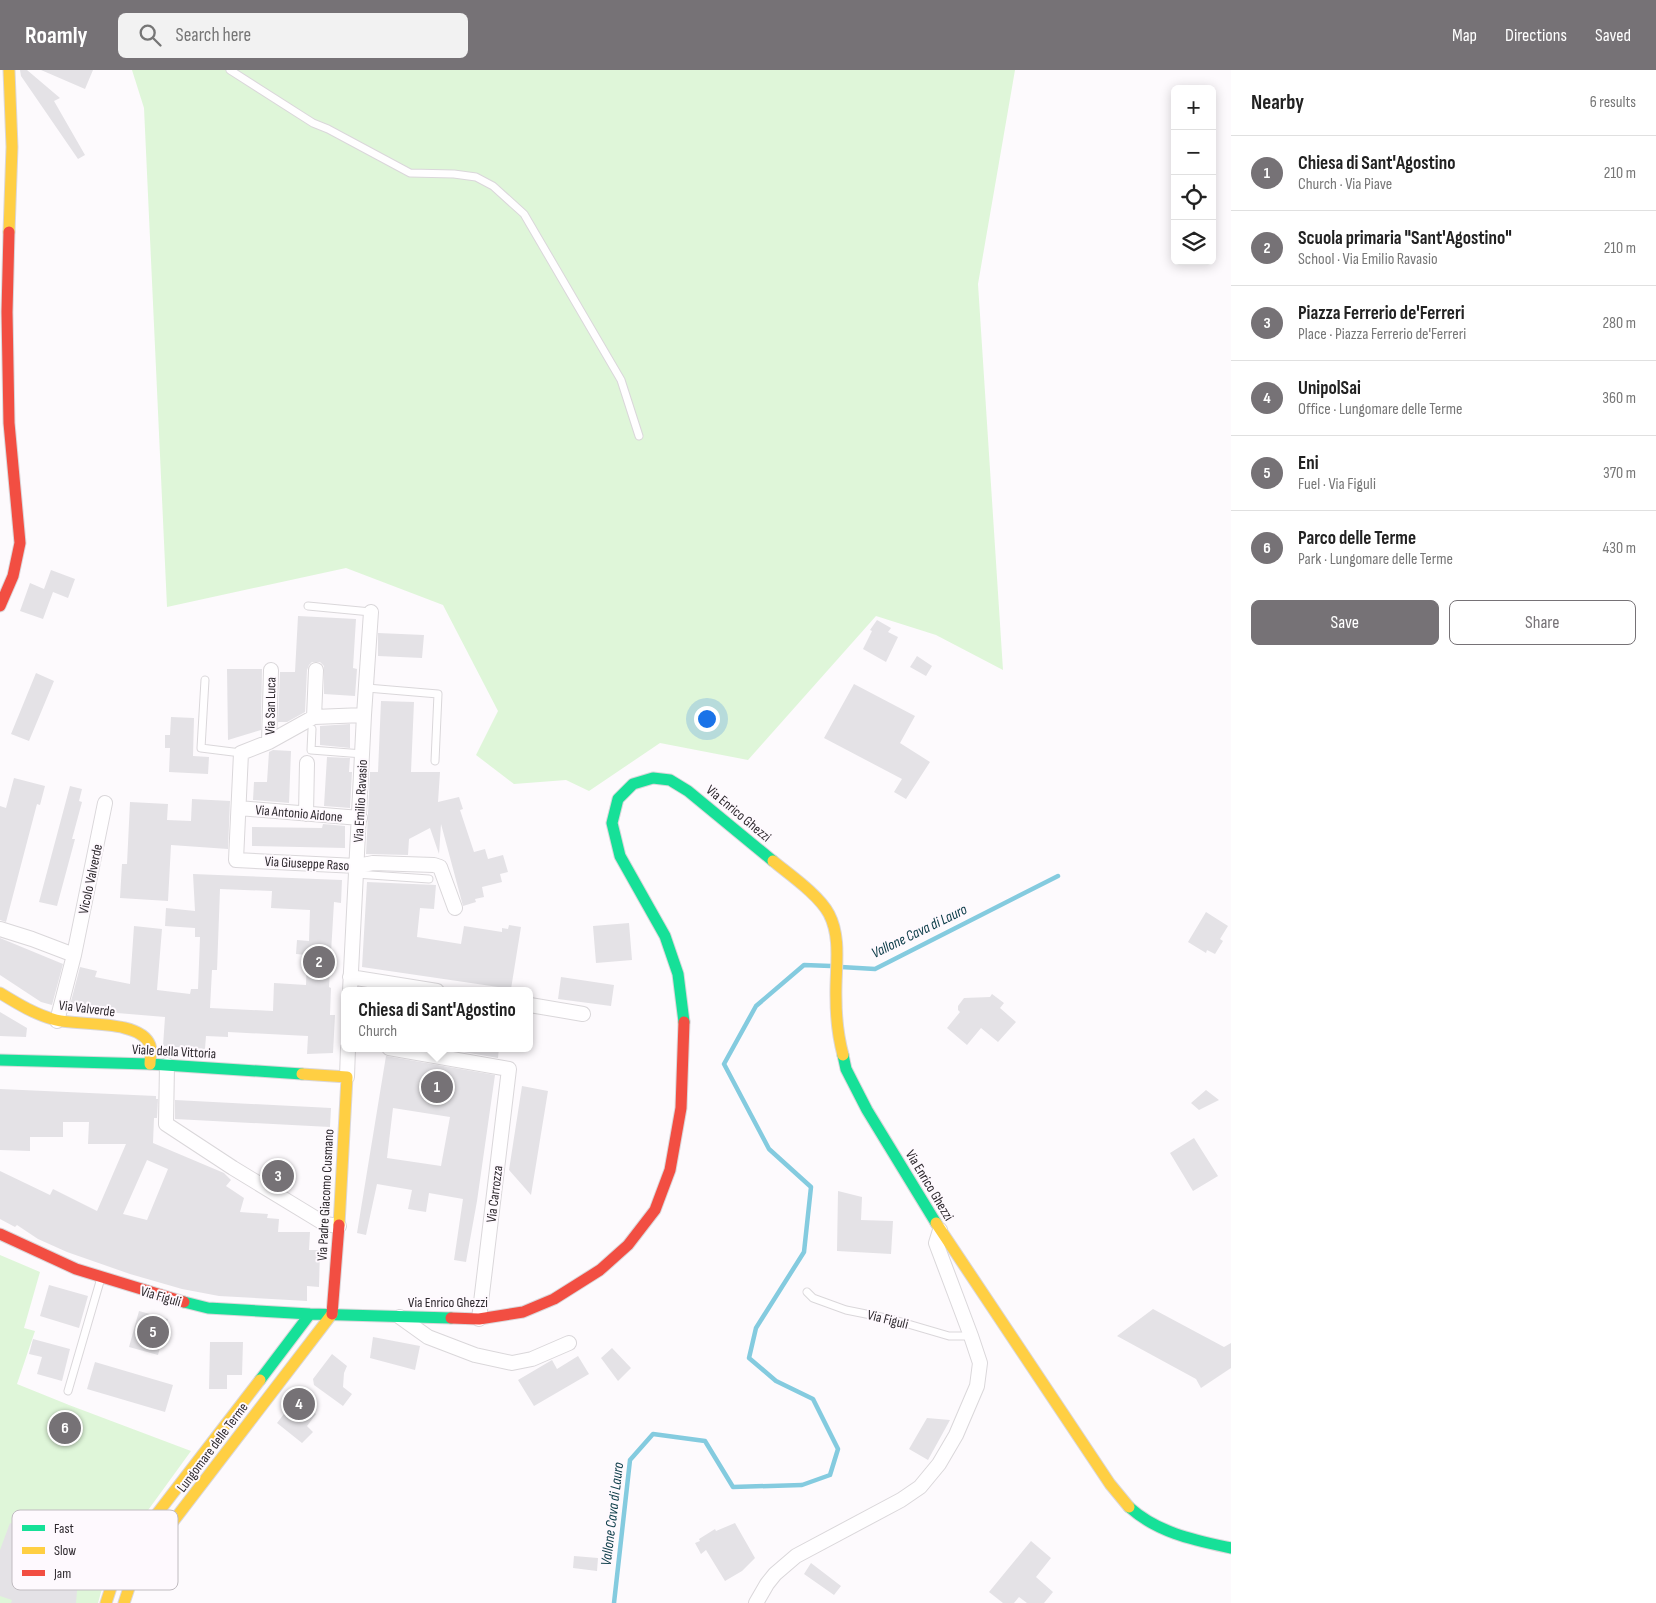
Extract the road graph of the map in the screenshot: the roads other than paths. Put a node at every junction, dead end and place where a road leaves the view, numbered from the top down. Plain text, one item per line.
1 (9, 70) edge
2 (230, 70) edge
3 (639, 436) dead end
4 (4, 591) edge
5 (0, 606) edge
6 (308, 606) dead end
7 (372, 612) joint
8 (271, 670) dead end
9 (316, 670) dead end
10 (205, 680) dead end
11 (367, 688) junction
12 (364, 715) junction
13 (313, 723) junction
14 (270, 742) junction
15 (241, 754) junction
16 (363, 754) junction
17 (435, 761) dead end
18 (307, 763) dead end
19 (105, 803) dead end
20 (239, 808) junction
21 (306, 814) junction
22 (360, 818) junction
23 (356, 870) junction
24 (429, 879) dead end
25 (455, 908) dead end
26 (0, 929) edge
27 (74, 955) junction
28 (350, 984) edge
29 (391, 987) edge
30 (0, 993) edge
31 (533, 1006) edge
32 (583, 1014) dead end
33 (57, 1021) junction
34 (348, 1052) edge
35 (423, 1052) edge
36 (0, 1060) edge
37 (150, 1064) junction
38 (167, 1065) junction
39 (347, 1077) junction
40 (339, 1226) junction
41 (940, 1230) junction
42 (0, 1234) edge
43 (101, 1278) junction
44 (807, 1292) dead end
45 (310, 1314) junction
46 (332, 1314) junction
47 (400, 1317) junction
48 (479, 1319) junction
49 (972, 1336) junction
50 (569, 1343) dead end
51 (68, 1391) dead end
52 (160, 1510) edge
53 (178, 1515) edge
54 (1231, 1548) edge
55 (110, 1590) edge
56 (128, 1590) edge
57 (106, 1603) edge
58 (124, 1603) edge
59 (756, 1603) edge

1 - 4 street
2 - 3 lane
4 - 5 street
6 - 7 lane
7 - 11 street, Via Emilio Ravasio
8 - 14 street, Via San Luca
9 - 13 street
10 - 15 lane
11 - 12 street, Via Emilio Ravasio
11 - 17 lane
12 - 13 street
12 - 16 street, Via Emilio Ravasio
13 - 14 street
13 - 16 lane
14 - 15 street
15 - 20 street, Via Giuseppe Raso
16 - 22 street, Via Emilio Ravasio
18 - 21 street
19 - 27 street, Vicolo Valverde
20 - 21 street, Via Antonio Aidone
20 - 23 street, Via Giuseppe Raso
21 - 22 street, Via Antonio Aidone
22 - 23 street, Via Emilio Ravasio
23 - 24 lane
23 - 25 street, Via Giuseppe Raso
23 - 28 street, Via Emilio Ravasio
26 - 27 street
27 - 33 street, Vicolo Valverde
28 - 29 street
30 - 33 street, Via Valverde
31 - 32 street
33 - 37 street, Via Valverde
34 - 39 street
35 - 48 street, Via Carrozza
36 - 37 street, Viale della Vittoria
37 - 38 street, Viale della Vittoria
38 - 39 street, Viale della Vittoria
38 - 40 street
39 - 40 street, Via Padre Giacomo Cusmano
40 - 46 street, Via Padre Giacomo Cusmano
41 - 48 street, Via Enrico Ghezzi
41 - 49 street
41 - 54 street, Via Enrico Ghezzi
42 - 43 street, Via Figuli
43 - 45 street, Via Figuli
43 - 51 lane
44 - 49 lane, Via Figuli
45 - 46 street, Via Figuli
45 - 52 street, Lungomare delle Terme
46 - 47 street, Via Enrico Ghezzi
46 - 53 street, Lungomare delle Terme
47 - 48 street, Via Enrico Ghezzi
47 - 50 street
49 - 59 street
55 - 57 street, Lungomare delle Terme
56 - 58 street, Lungomare delle Terme

